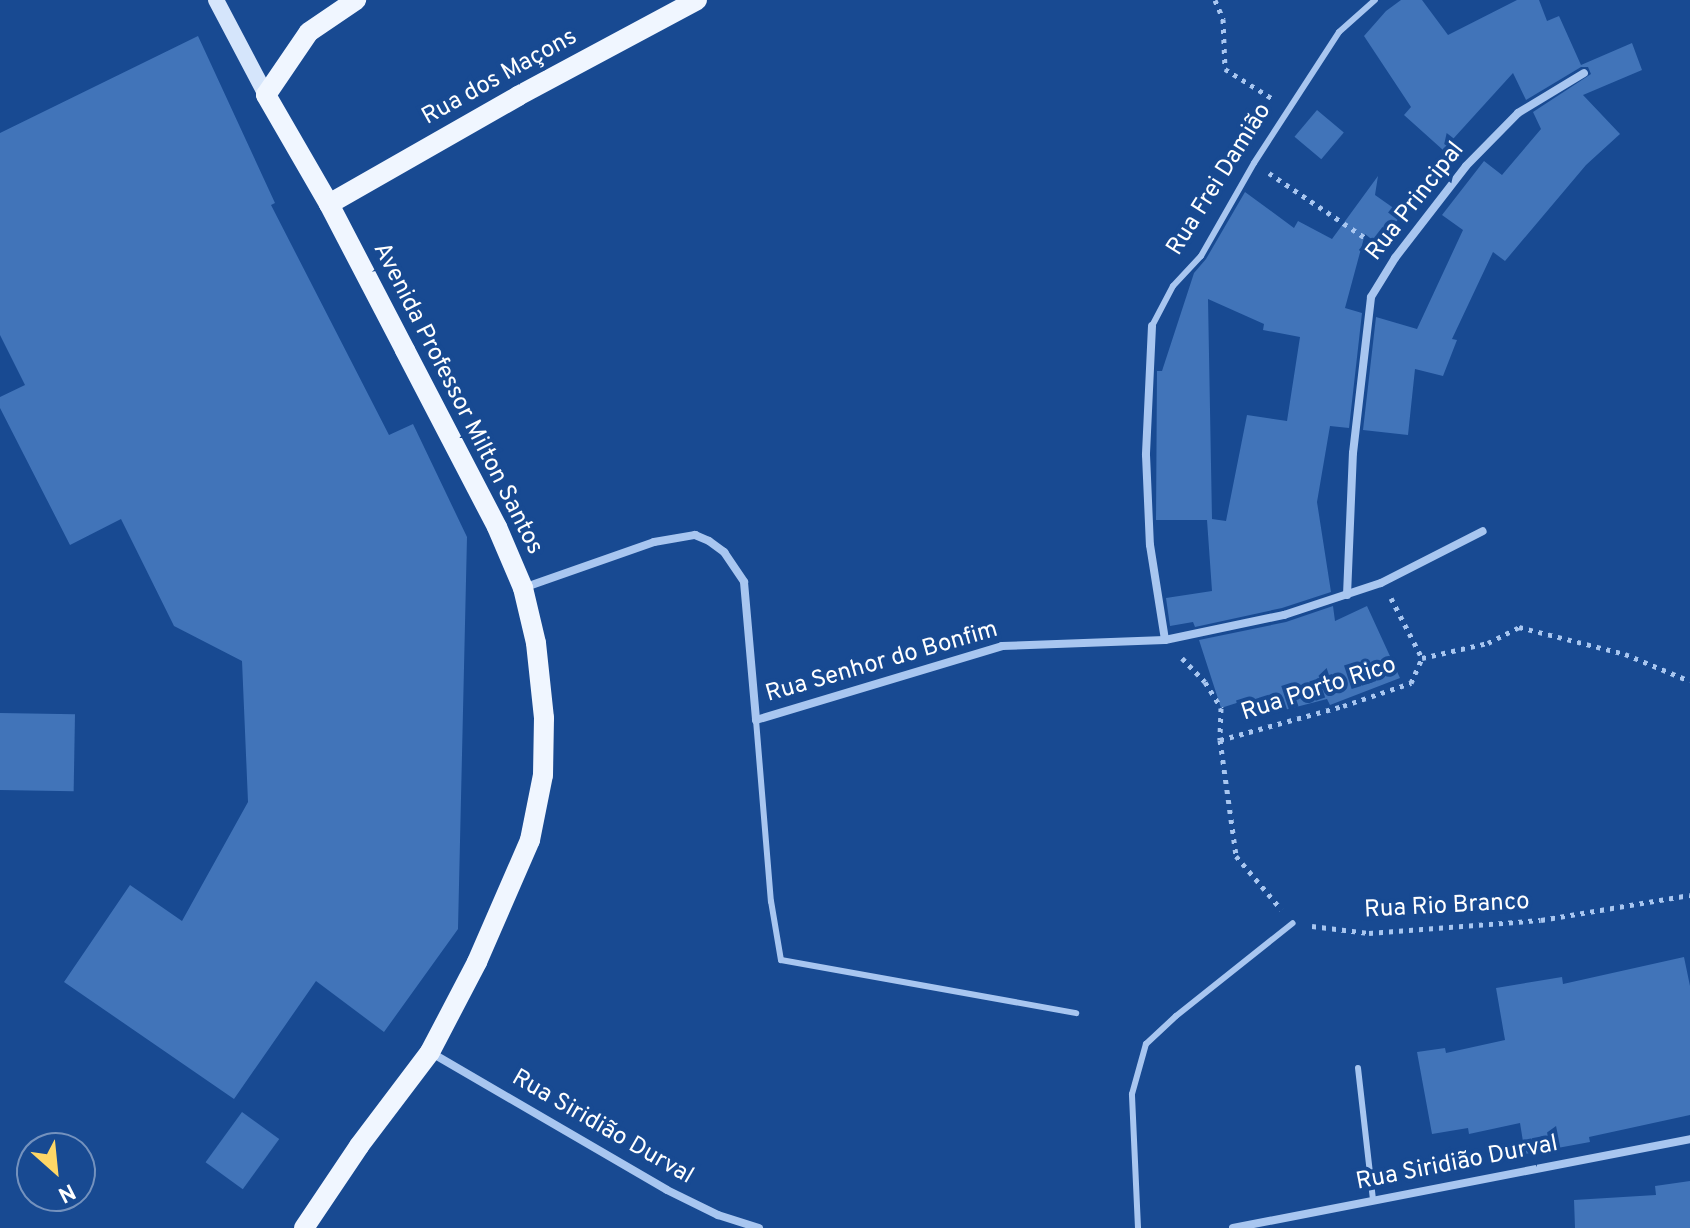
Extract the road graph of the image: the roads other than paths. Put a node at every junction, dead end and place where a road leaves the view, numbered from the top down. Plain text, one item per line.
1 (216, 0) edge
2 (356, 0) edge
3 (697, 0) edge
4 (1375, 0) edge
5 (1584, 73) dead end
6 (266, 95) junction
7 (329, 204) junction
8 (1152, 326) joint
9 (1483, 531) dead end
10 (523, 588) junction
11 (1347, 595) junction
12 (1165, 640) junction
13 (756, 720) junction
14 (1293, 923) road end
15 (1076, 1013) dead end
16 (430, 1052) junction
17 (1358, 1068) dead end
18 (1690, 1139) edge
19 (1373, 1200) junction
20 (304, 1228) edge
21 (759, 1228) edge
22 (1138, 1228) edge
23 (1233, 1228) edge

1 - 6 main road
2 - 6 main road
3 - 7 main road, Rua dos Maçons
4 - 8 lane, Rua Frei Damião
5 - 11 street, Rua Principal
6 - 7 main road, Avenida Professor Milton Santos
7 - 10 main road, Avenida Professor Milton Santos
8 - 12 street, Rua Frei Damião
9 - 11 street, Rua Senhor do Bonfim
10 - 13 street, Rua Senhor do Bonfim
10 - 16 main road, Avenida Professor Milton Santos
11 - 12 street, Rua Senhor do Bonfim
12 - 13 street, Rua Senhor do Bonfim
13 - 15 lane
14 - 22 lane
16 - 20 main road, Avenida Professor Milton Santos
16 - 21 street, Rua Siridião Durval
17 - 19 lane
18 - 19 street, Rua Siridião Durval
19 - 23 street, Rua Siridião Durval

